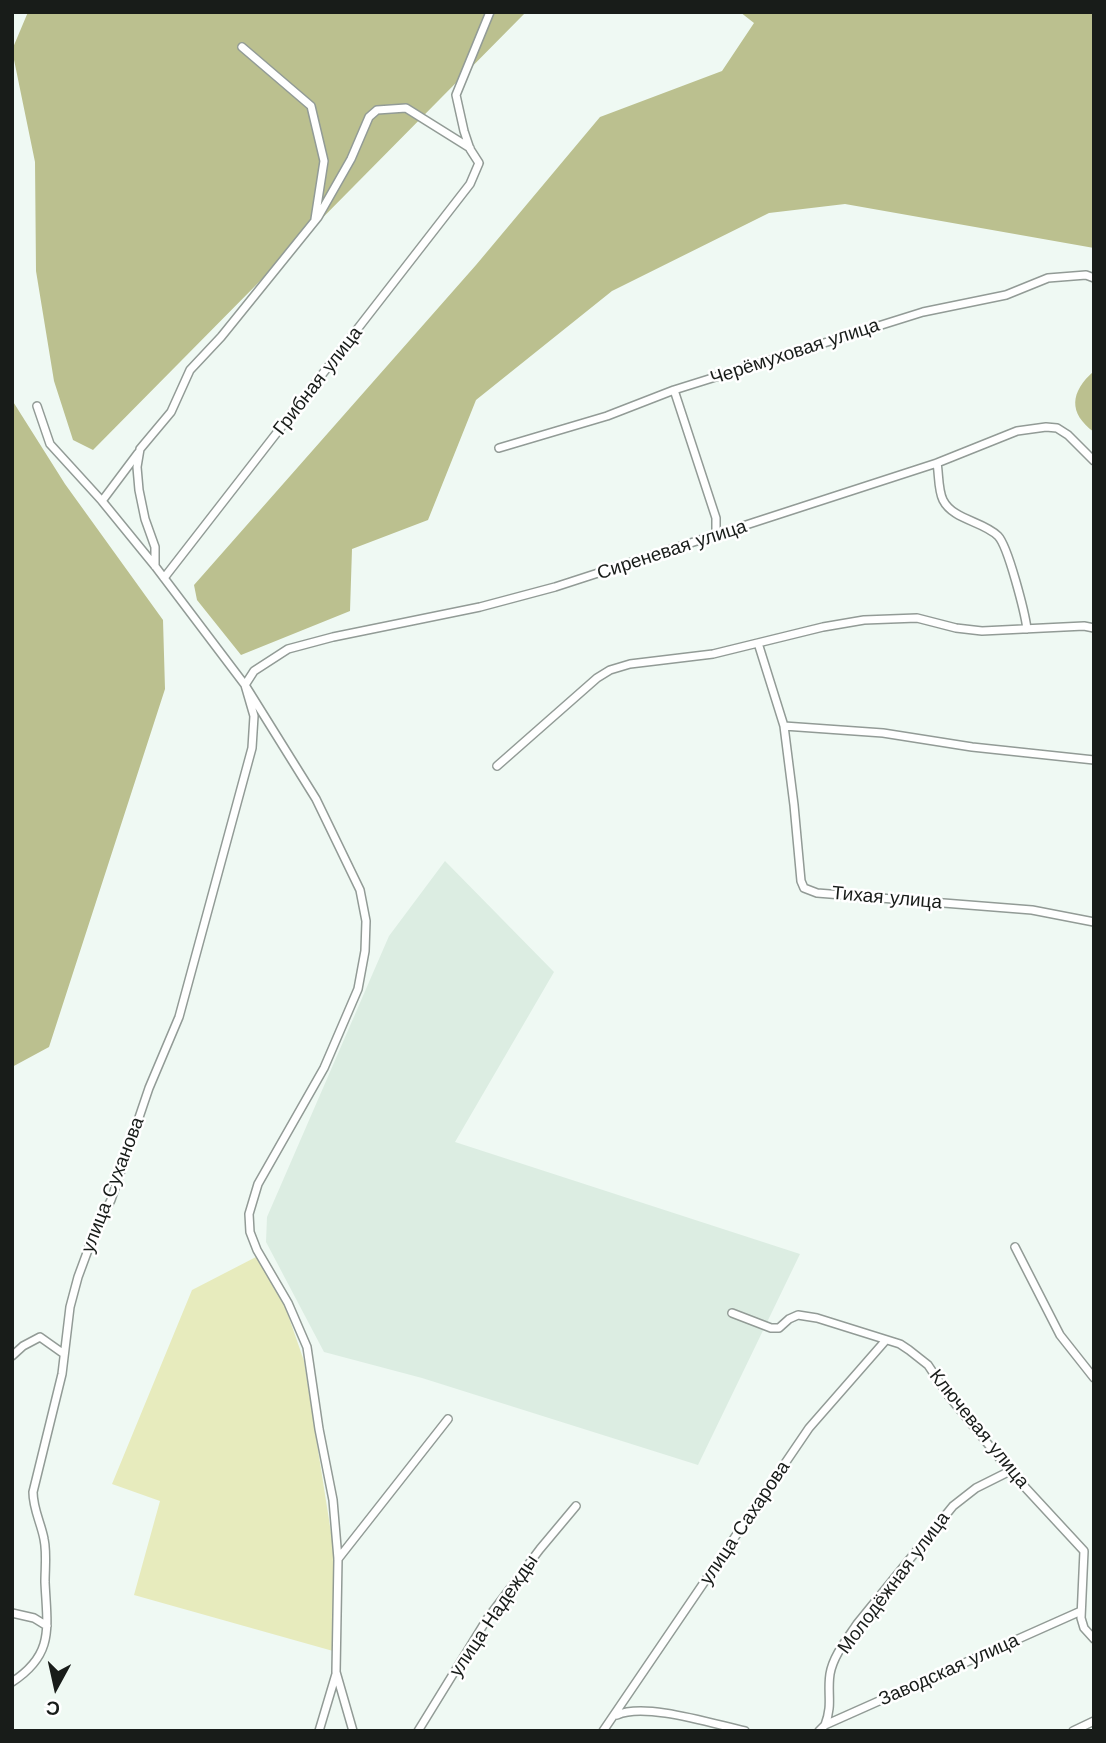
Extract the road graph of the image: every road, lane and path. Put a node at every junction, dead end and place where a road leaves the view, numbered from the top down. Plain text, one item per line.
1 (490, 12) edge
2 (242, 47) dead end
3 (470, 149) junction
4 (314, 223) junction
5 (1094, 278) edge
6 (674, 390) junction
7 (37, 406) dead end
8 (499, 448) dead end
9 (140, 449) junction
10 (1094, 461) edge
11 (937, 463) junction
12 (102, 501) junction
13 (711, 538) junction
14 (155, 566) junction
15 (164, 578) junction
16 (1094, 626) edge
17 (1027, 629) junction
18 (758, 643) junction
19 (245, 685) junction
20 (784, 726) junction
21 (1094, 760) edge
22 (497, 766) dead end
23 (1094, 922) edge
24 (1016, 1247) dead end
25 (732, 1313) dead end
26 (886, 1340) junction
27 (64, 1354) junction
28 (12, 1356) edge
29 (1094, 1378) edge
30 (448, 1419) dead end
31 (1010, 1471) junction
32 (576, 1506) dead end
33 (338, 1559) junction
34 (1081, 1611) junction
35 (12, 1612) edge
36 (47, 1626) junction
37 (1094, 1639) edge
38 (336, 1672) junction
39 (12, 1682) edge
40 (616, 1715) junction
41 (1094, 1721) edge
42 (822, 1728) edge
43 (319, 1731) edge
44 (353, 1731) edge
45 (418, 1731) edge
46 (603, 1731) edge
47 (746, 1731) edge
48 (1073, 1731) edge

1 - 3 street
2 - 4 street
3 - 4 street
3 - 15 street, Грибная улица
4 - 9 street
5 - 6 street, Черёмуховая улица
6 - 8 street, Черёмуховая улица
6 - 13 street
7 - 12 street
9 - 12 street
9 - 14 street
10 - 11 street, Сиреневая улица
11 - 13 street, Сиреневая улица
11 - 17 street
12 - 14 street
13 - 19 street, Сиреневая улица
14 - 15 street
15 - 19 street
16 - 17 street
17 - 18 street
18 - 20 street, Тихая улица
18 - 22 street
19 - 27 street, улица Суханова
19 - 33 street
20 - 21 street
20 - 23 street, Тихая улица
24 - 29 street
25 - 26 street, Ключевая улица
26 - 31 street, Ключевая улица
26 - 40 street, улица Сахарова
27 - 28 street
27 - 36 street, улица Суханова
30 - 33 street
31 - 34 street, Ключевая улица
31 - 42 street, Молодёжная улица
32 - 45 street, улица Надежды
33 - 38 street
34 - 37 street, Ключевая улица
34 - 42 street, Заводская улица
35 - 36 street
36 - 39 street, улица Суханова
38 - 43 street
38 - 44 street
40 - 46 street, улица Сахарова
40 - 47 street
41 - 48 street

